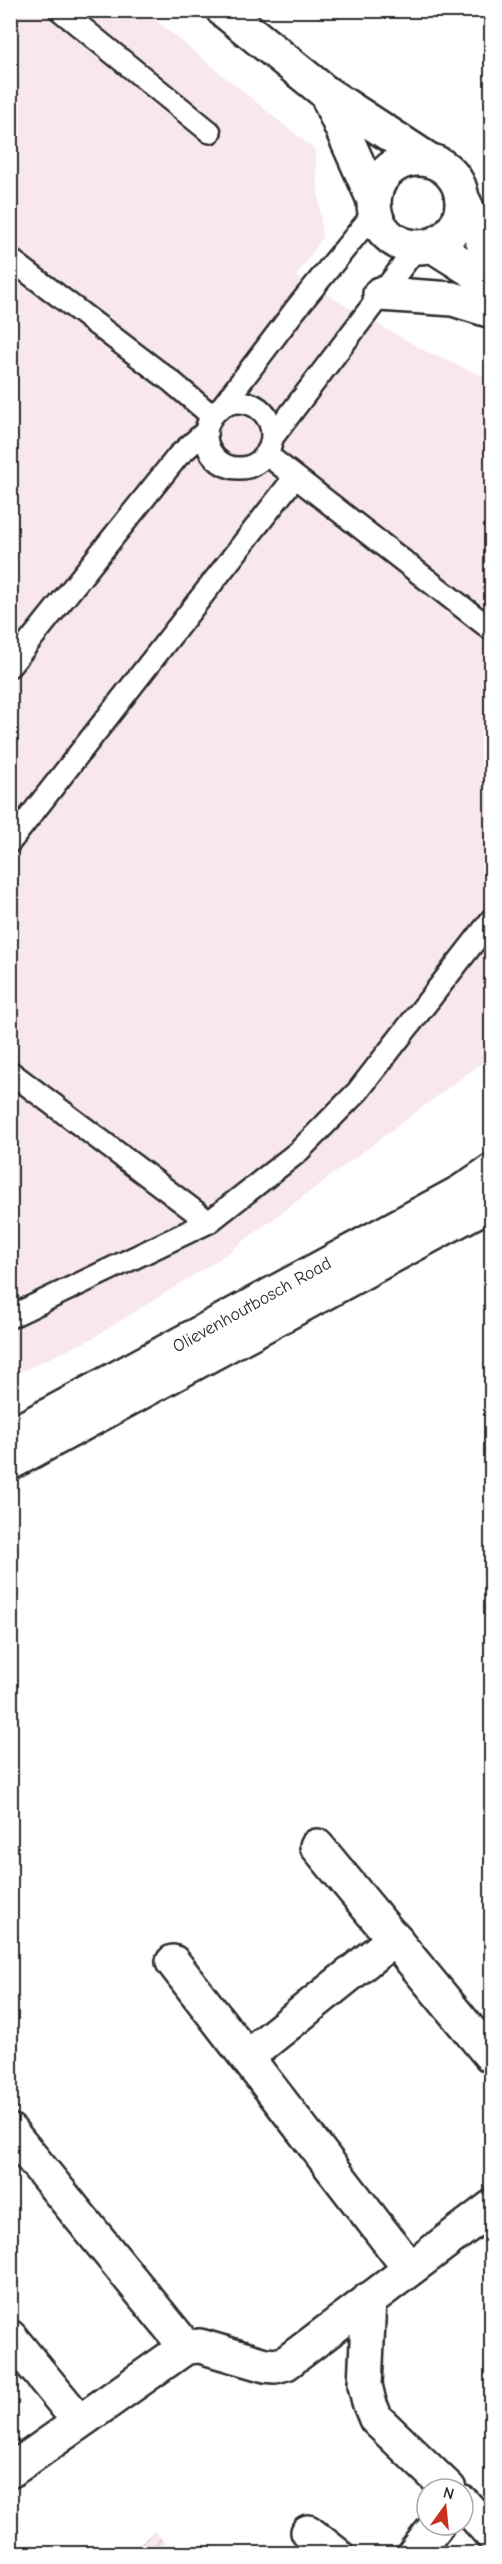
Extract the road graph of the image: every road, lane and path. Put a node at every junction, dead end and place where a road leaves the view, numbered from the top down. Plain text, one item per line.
1 (60, 10) edge
2 (223, 10) edge
3 (242, 10) edge
4 (274, 50) junction
5 (326, 93) junction
6 (210, 132) dead end
7 (427, 159) junction
8 (463, 200) junction
9 (374, 205) junction
10 (425, 246) junction
11 (10, 259) edge
12 (492, 260) edge
13 (492, 283) edge
14 (380, 294) junction
15 (492, 311) edge
16 (214, 417) junction
17 (269, 446) junction
18 (295, 477) junction
19 (492, 630) edge
20 (10, 666) edge
21 (10, 842) edge
22 (492, 919) edge
23 (10, 1072) edge
24 (492, 1171) edge
25 (492, 1202) edge
26 (209, 1222) junction
27 (10, 1317) edge
28 (10, 1436) edge
29 (10, 1463) edge
30 (317, 1846) dead end
31 (395, 1938) junction
32 (173, 1962) dead end
33 (490, 2055) dead end
34 (247, 2057) junction
35 (10, 2131) edge
36 (492, 2207) edge
37 (410, 2269) junction
38 (369, 2300) junction
39 (10, 2337) edge
40 (186, 2347) junction
41 (79, 2421) junction
42 (10, 2471) edge
43 (436, 2477) edge
44 (475, 2516) edge
45 (308, 2532) dead end
46 (492, 2535) edge
47 (427, 2537) edge
48 (336, 2553) edge
49 (414, 2553) edge

1 - 6 lane
2 - 4 street
3 - 4 street
4 - 5 street
5 - 7 street
5 - 9 street
7 - 8 street
7 - 9 street
8 - 10 street
8 - 12 street
9 - 10 street
9 - 16 lane
10 - 13 street
10 - 14 lane
11 - 16 lane
14 - 15 street
14 - 17 lane
16 - 17 lane
16 - 17 lane
16 - 20 lane
17 - 18 lane
18 - 19 lane
18 - 21 lane
22 - 26 lane
23 - 26 lane
24 - 28 street, Olievenhoutbosch Road
25 - 29 street, Olievenhoutbosch Road
26 - 27 lane
30 - 31 street
31 - 33 street
31 - 34 street
32 - 34 street
34 - 37 street
35 - 40 street
36 - 37 street
37 - 38 street
38 - 40 street
38 - 43 street
39 - 41 street
40 - 41 street
41 - 42 street
44 - 46 street
45 - 48 street
47 - 49 street

